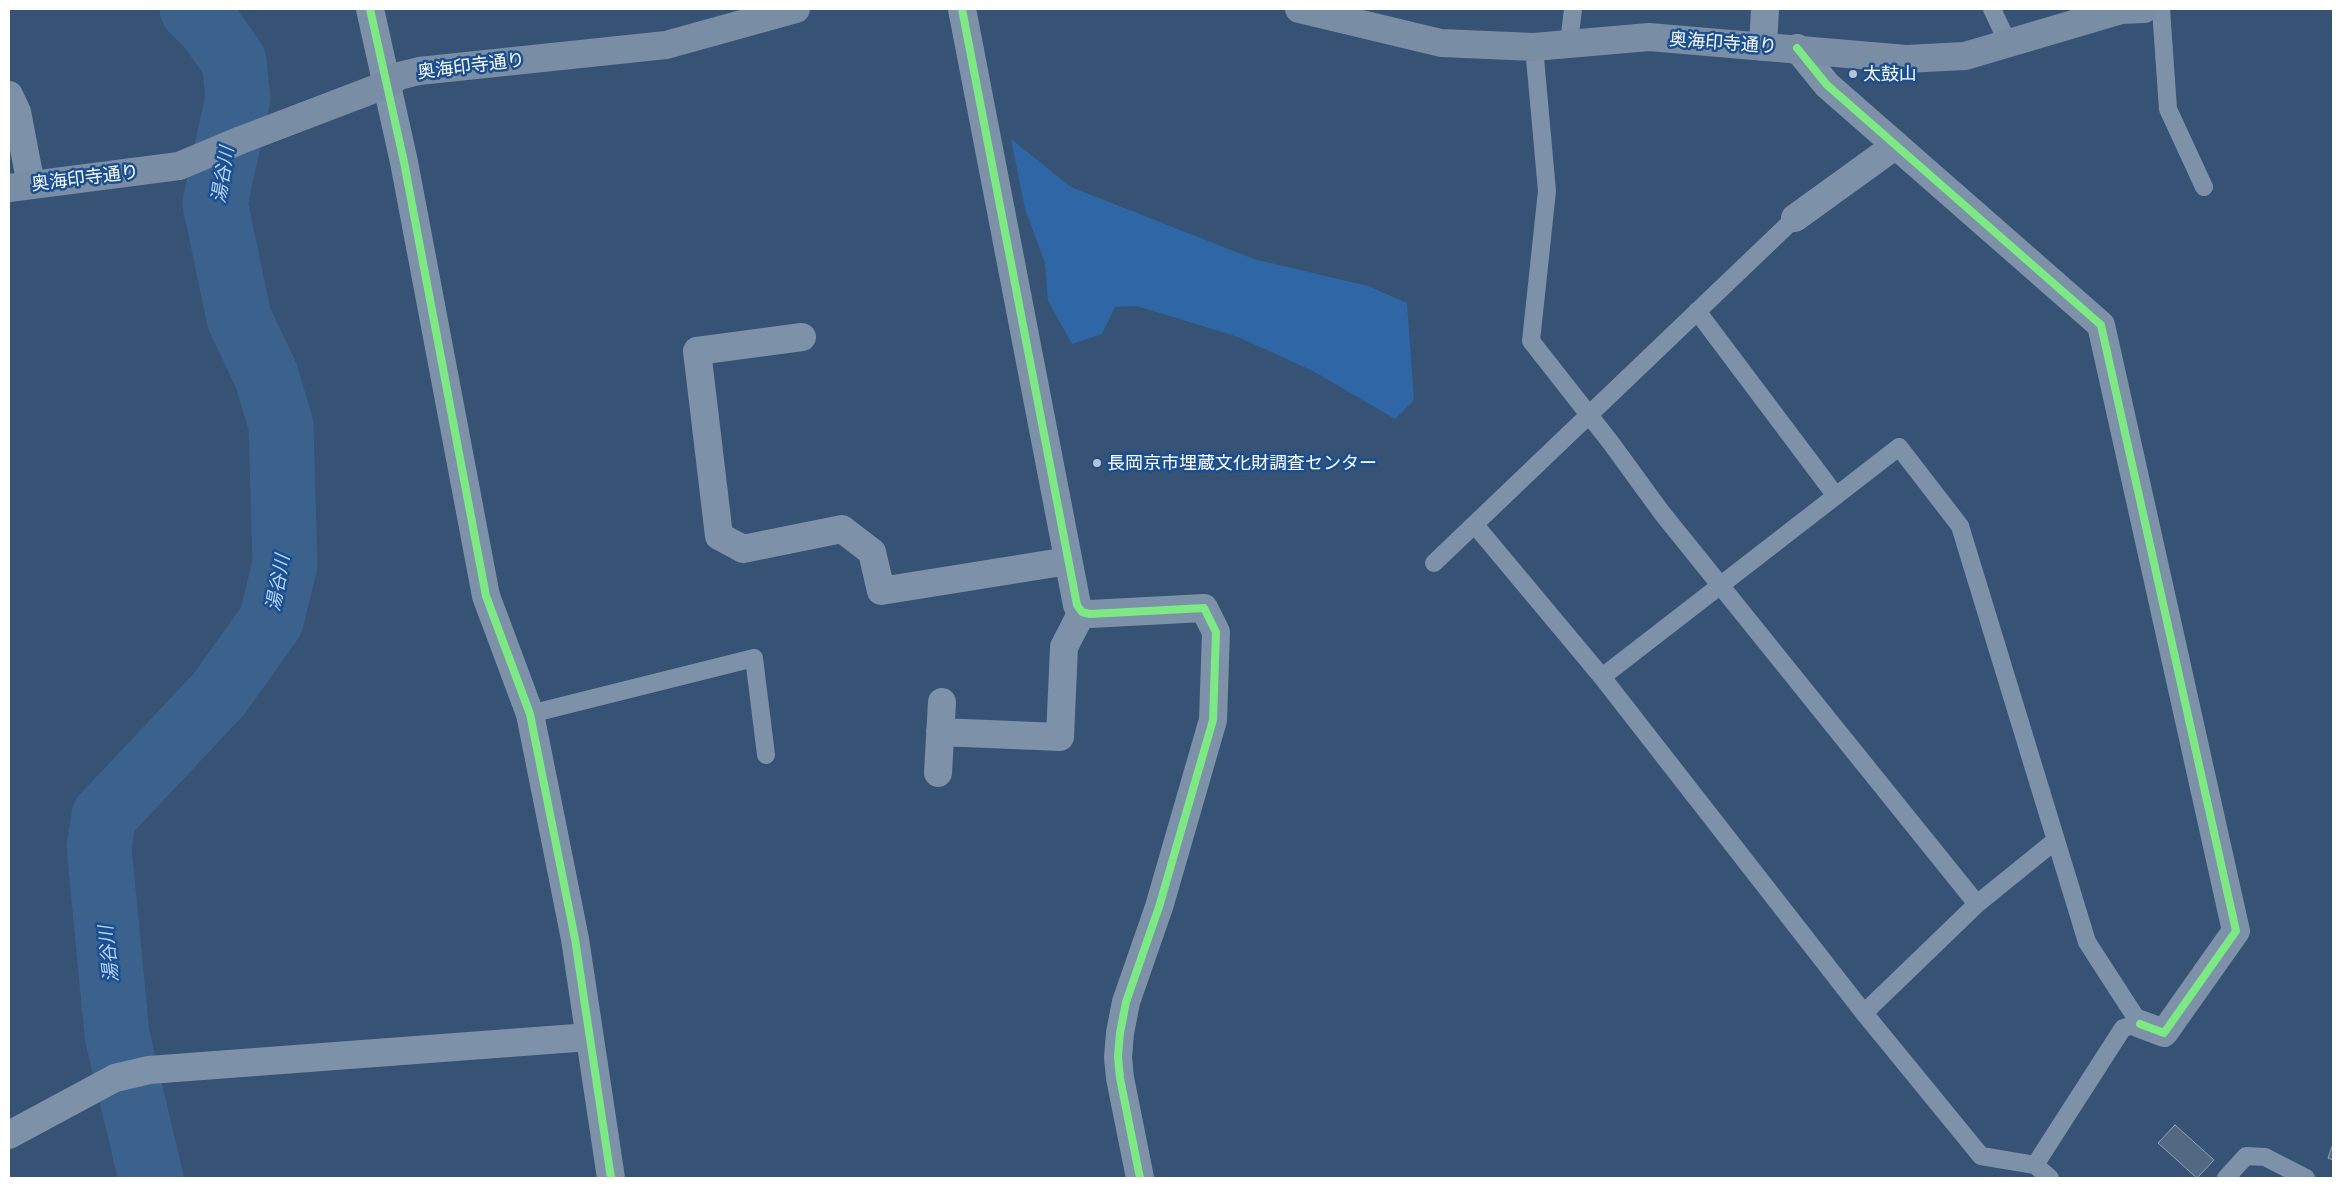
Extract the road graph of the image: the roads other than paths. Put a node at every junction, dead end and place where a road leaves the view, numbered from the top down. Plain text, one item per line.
1 (370, 9) edge
2 (796, 9) edge
3 (962, 9) edge
4 (1299, 9) edge
5 (1573, 9) edge
6 (1765, 9) edge
7 (1992, 9) edge
8 (2129, 9) edge
9 (2160, 9) edge
10 (1569, 42) junction
11 (2008, 43) junction
12 (1763, 46) junction
13 (1534, 47) junction
14 (1797, 48) junction
15 (385, 84) junction
16 (9, 95) edge
17 (1896, 145) junction
18 (20, 187) edge
19 (2204, 187) dead end
20 (1796, 218) joint
21 (1697, 311) junction
22 (802, 337) dead end
23 (1589, 416) junction
24 (1836, 496) junction
25 (1474, 525) junction
26 (1068, 561) junction
27 (1434, 563) dead end
28 (1720, 586) junction
29 (1082, 612) junction
30 (1602, 677) junction
31 (942, 702) dead end
32 (530, 714) junction
33 (940, 732) junction
34 (766, 755) dead end
35 (938, 773) dead end
36 (2056, 840) junction
37 (1978, 904) junction
38 (1864, 1013) junction
39 (2140, 1024) junction
40 (589, 1037) junction
41 (9, 1135) edge
42 (2035, 1165) junction
43 (611, 1178) edge
44 (1140, 1178) edge
45 (2050, 1178) edge
46 (2226, 1178) edge
47 (2306, 1178) edge

1 - 15 street
2 - 15 street, 奥海印寺通り
3 - 26 street
4 - 13 street, 奥海印寺通り
5 - 10 lane
6 - 12 street
7 - 11 lane
8 - 11 street, 奥海印寺通り
9 - 19 lane
10 - 12 street, 奥海印寺通り
10 - 13 street, 奥海印寺通り
11 - 14 street, 奥海印寺通り
12 - 14 street, 奥海印寺通り
13 - 23 lane
14 - 17 street
15 - 18 street, 奥海印寺通り
15 - 32 street
16 - 18 street
17 - 20 street
17 - 39 street
20 - 21 lane
21 - 23 lane
21 - 24 lane
22 - 26 street
23 - 25 lane
23 - 28 lane
24 - 28 lane
24 - 36 lane
25 - 27 lane
25 - 30 lane
26 - 29 street
28 - 30 lane
28 - 37 lane
29 - 33 street
29 - 44 street
30 - 38 lane
31 - 33 street
32 - 34 lane
32 - 40 street
33 - 35 street
36 - 37 lane
36 - 39 lane
37 - 38 lane
38 - 42 lane
39 - 42 lane
40 - 41 street
40 - 43 street
42 - 45 lane
46 - 47 lane

